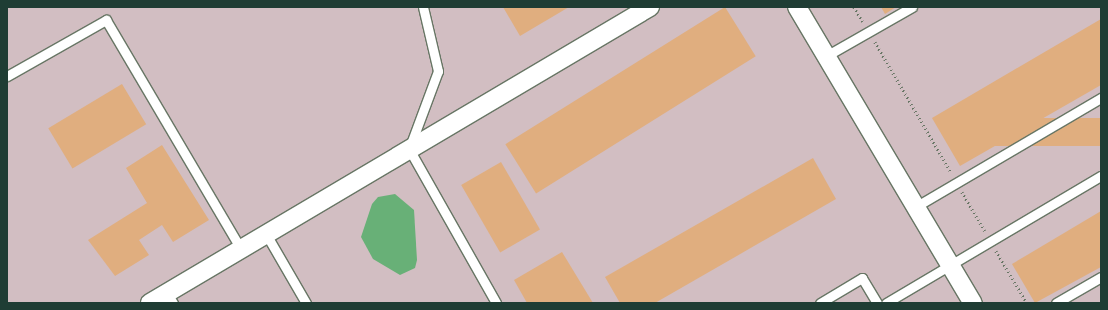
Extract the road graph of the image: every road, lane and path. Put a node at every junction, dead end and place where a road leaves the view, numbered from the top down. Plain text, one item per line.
1 (422, 7) edge
2 (650, 7) edge
3 (798, 7) edge
4 (854, 7) edge
5 (912, 7) edge
6 (869, 32) junction
7 (826, 56) junction
8 (7, 76) edge
9 (1101, 98) edge
10 (409, 149) junction
11 (1101, 176) edge
12 (957, 182) junction
13 (915, 207) junction
14 (266, 234) junction
15 (991, 241) junction
16 (241, 249) junction
17 (950, 265) junction
18 (1101, 277) edge
19 (170, 298) edge
20 (150, 303) edge
21 (306, 303) edge
22 (496, 303) edge
23 (820, 303) edge
24 (877, 303) edge
25 (886, 303) edge
26 (973, 303) edge
27 (1027, 303) edge
28 (1056, 303) edge

1 - 10 lane
2 - 10 street
3 - 7 street
4 - 6 path
5 - 6 lane
6 - 7 lane
6 - 12 path
7 - 13 street
8 - 16 lane
9 - 12 lane
10 - 14 street
10 - 22 lane
11 - 15 lane
12 - 13 lane
12 - 15 path
13 - 17 street
14 - 16 street
14 - 21 lane
15 - 17 lane
15 - 27 path
16 - 19 street
17 - 25 lane
17 - 26 street
18 - 28 lane
19 - 20 street
23 - 24 lane

